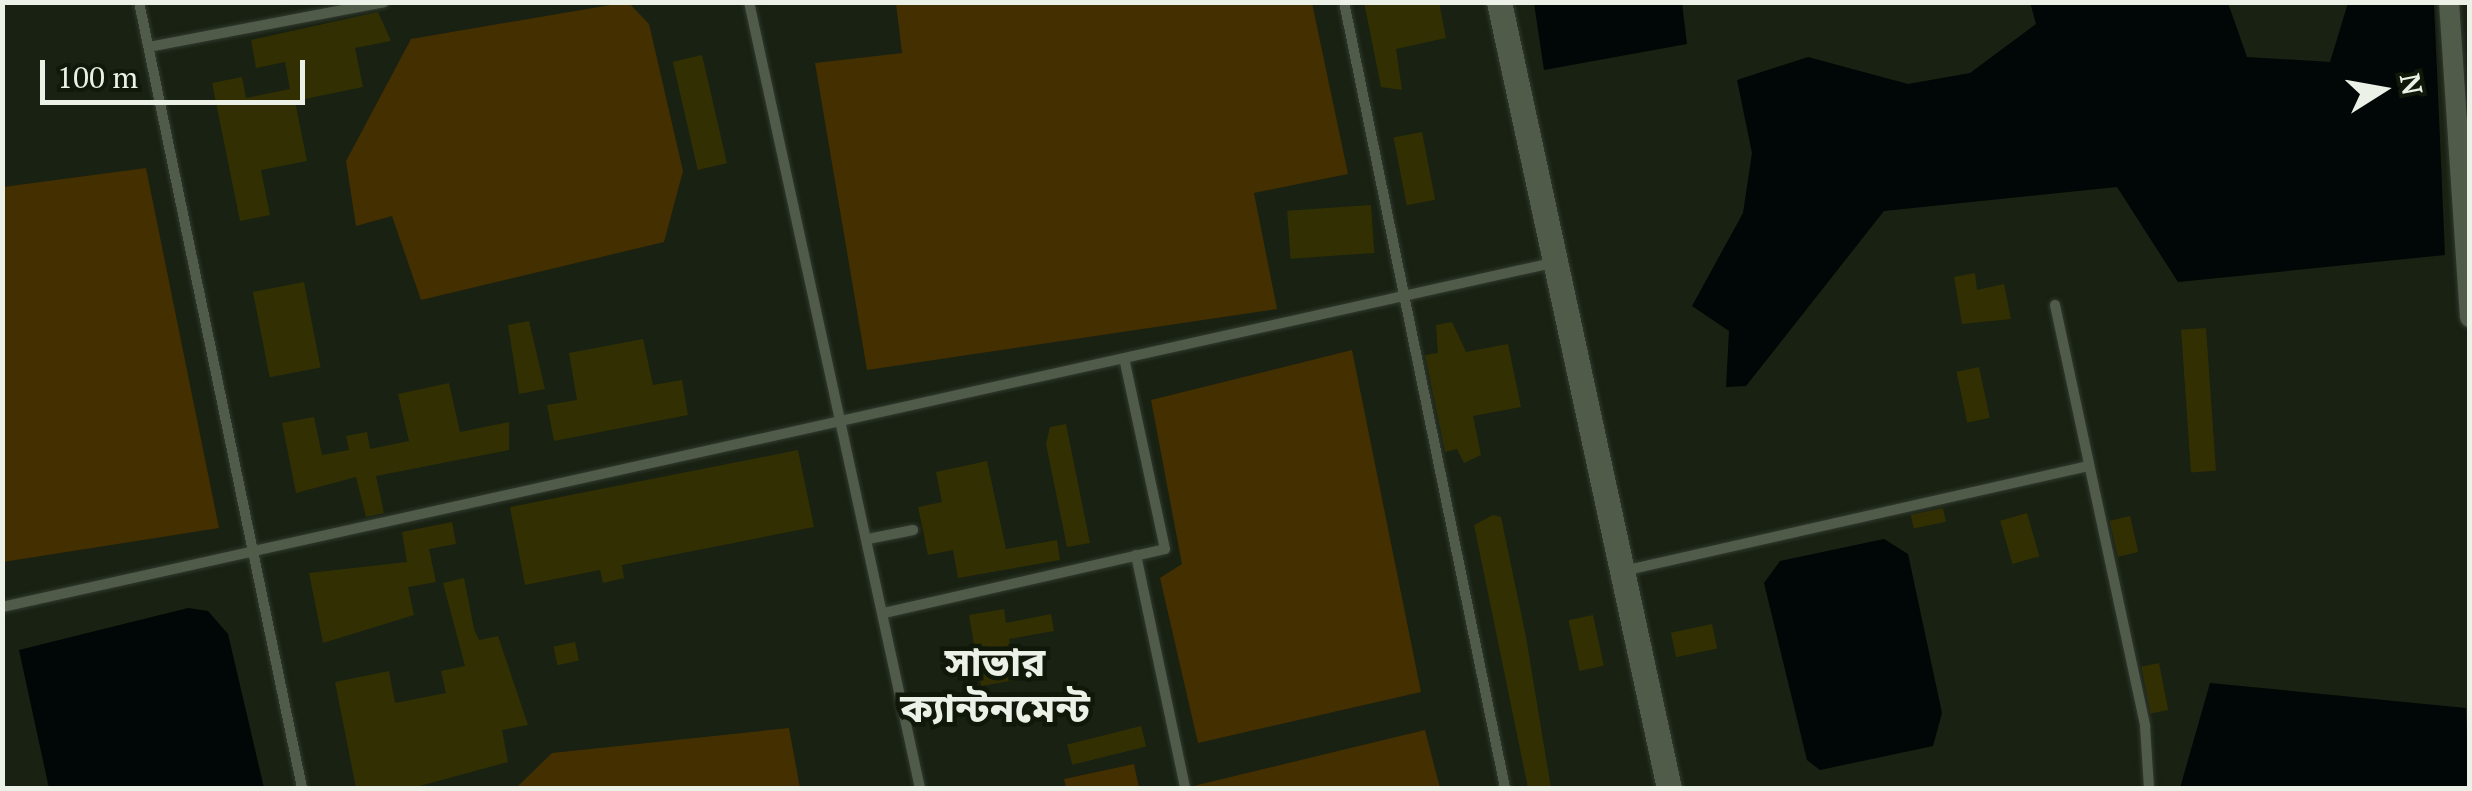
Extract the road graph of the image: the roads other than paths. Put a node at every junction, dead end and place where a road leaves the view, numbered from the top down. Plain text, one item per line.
1 (139, 2) edge
2 (384, 2) edge
3 (749, 2) edge
4 (1344, 2) edge
5 (1499, 2) edge
6 (2449, 2) edge
7 (149, 47) junction
8 (1555, 262) junction
9 (1400, 298) junction
10 (2055, 305) dead end
11 (2470, 317) edge
12 (1125, 362) junction
13 (845, 427) junction
14 (2086, 466) junction
15 (913, 530) dead end
16 (868, 539) junction
17 (252, 553) junction
18 (1136, 555) junction
19 (1622, 572) junction
20 (2, 606) edge
21 (884, 613) junction
22 (302, 788) edge
23 (920, 788) edge
24 (1185, 788) edge
25 (1505, 788) edge
26 (1669, 788) edge
27 (2149, 788) edge

1 - 7 lane
2 - 7 lane
3 - 13 lane
4 - 9 lane
5 - 8 street
6 - 11 street
7 - 17 lane
8 - 9 lane
8 - 19 street
9 - 12 lane
9 - 25 lane
10 - 14 lane
12 - 13 lane
12 - 18 lane
13 - 16 lane
13 - 17 lane
14 - 19 lane
14 - 27 lane
15 - 16 lane
16 - 21 lane
17 - 20 lane
17 - 22 lane
18 - 21 lane
18 - 24 lane
19 - 26 street
21 - 23 lane

